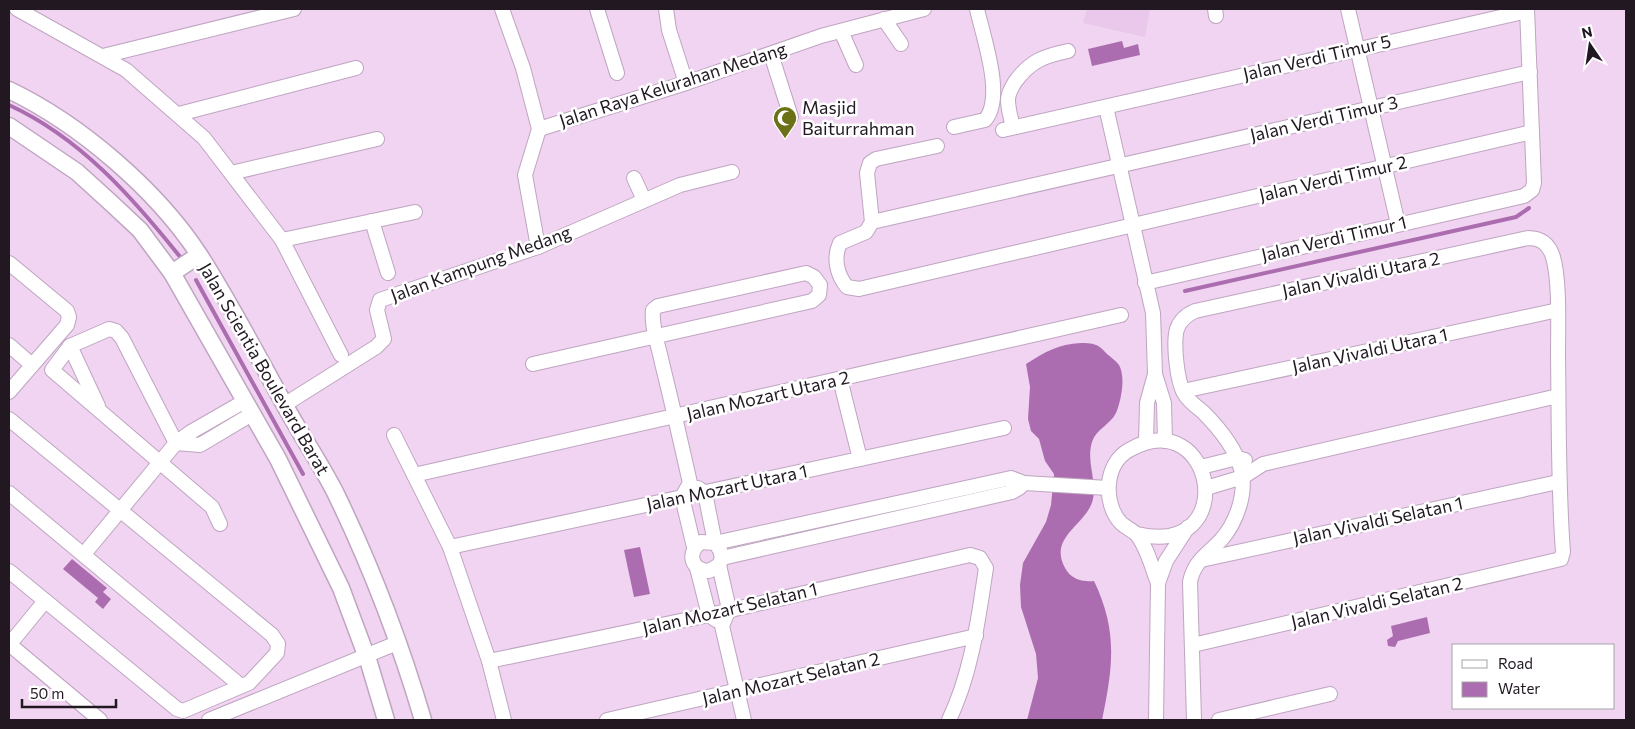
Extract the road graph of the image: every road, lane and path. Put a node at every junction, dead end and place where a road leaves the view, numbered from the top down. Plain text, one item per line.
1 (17, 9) edge
2 (294, 9) edge
3 (502, 9) edge
4 (597, 9) edge
5 (666, 9) edge
6 (920, 9) edge
7 (977, 9) edge
8 (1348, 9) edge
9 (1527, 10) edge
10 (884, 19) junction
11 (841, 31) junction
12 (902, 44) dead end
13 (1358, 48) junction
14 (1068, 51) dead end
15 (771, 54) junction
16 (102, 56) junction
17 (856, 65) dead end
18 (356, 68) dead end
19 (1530, 72) junction
20 (618, 73) dead end
21 (686, 83) junction
22 (9, 90) edge
23 (1106, 107) junction
24 (1371, 108) junction
25 (179, 114) junction
26 (792, 117) dead end
27 (9, 126) edge
28 (954, 127) dead end
29 (539, 129) junction
30 (1532, 132) junction
31 (377, 139) dead end
32 (937, 146) dead end
33 (1118, 166) junction
34 (1385, 168) junction
35 (732, 172) dead end
36 (231, 173) junction
37 (634, 178) dead end
38 (644, 200) junction
39 (415, 212) dead end
40 (372, 221) junction
41 (872, 222) junction
42 (1132, 224) junction
43 (1398, 224) junction
44 (282, 240) junction
45 (538, 247) junction
46 (9, 263) edge
47 (186, 264) junction
48 (388, 273) dead end
49 (1145, 283) junction
50 (1558, 310) junction
51 (1121, 315) dead end
52 (656, 336) junction
53 (9, 345) edge
54 (70, 346) junction
55 (341, 355) dead end
56 (533, 364) dead end
57 (32, 365) junction
58 (1155, 374) junction
59 (840, 379) junction
60 (1183, 391) junction
61 (9, 392) edge
62 (1558, 396) junction
63 (284, 404) junction
64 (249, 407) junction
65 (100, 411) junction
66 (675, 417) junction
67 (10, 419) edge
68 (1004, 428) dead end
69 (394, 435) dead end
70 (1165, 441) junction
71 (1146, 442) junction
72 (176, 443) junction
73 (1237, 458) junction
74 (860, 459) junction
75 (160, 463) junction
76 (1262, 464) junction
77 (1201, 467) junction
78 (414, 475) junction
79 (1243, 477) junction
80 (1558, 482) junction
81 (690, 483) junction
82 (1024, 483) junction
83 (1101, 488) junction
84 (1206, 488) junction
85 (705, 492) junction
86 (9, 493) edge
87 (682, 497) junction
88 (874, 508) junction
89 (121, 510) junction
90 (878, 522) junction
91 (220, 524) dead end
92 (1188, 528) junction
93 (1137, 534) junction
94 (715, 543) junction
95 (450, 547) junction
96 (694, 547) junction
97 (84, 554) junction
98 (1198, 560) junction
99 (720, 561) junction
100 (697, 568) junction
101 (9, 572) edge
102 (1158, 583) junction
103 (45, 601) junction
104 (730, 609) junction
105 (709, 615) junction
106 (722, 626) junction
107 (976, 636) junction
108 (398, 643) junction
109 (9, 644) edge
110 (1193, 645) junction
111 (366, 656) junction
112 (489, 661) junction
113 (241, 686) junction
114 (738, 691) junction
115 (1330, 694) dead end
116 (100, 720) edge
117 (209, 720) edge
118 (386, 720) edge
119 (423, 720) edge
120 (504, 720) edge
121 (607, 720) edge
122 (744, 720) edge
123 (949, 720) edge
124 (1156, 720) edge
125 (1194, 720) edge
126 (1219, 720) edge

1 - 16 street
2 - 16 street
3 - 29 street
4 - 20 street
5 - 21 street
6 - 10 street, Jalan Raya Kelurahan Medang
7 - 28 street
8 - 13 street
9 - 13 street, Jalan Verdi Timur 5
9 - 19 street
10 - 11 street, Jalan Raya Kelurahan Medang
10 - 12 street
11 - 15 street, Jalan Raya Kelurahan Medang
11 - 17 street
13 - 23 street, Jalan Verdi Timur 5
13 - 24 street
14 - 23 street, Jalan Verdi Timur 5
15 - 21 street, Jalan Raya Kelurahan Medang
15 - 26 street
16 - 25 street
18 - 25 street
19 - 24 street, Jalan Verdi Timur 3
19 - 30 street
21 - 29 street, Jalan Raya Kelurahan Medang
22 - 47 street, Jalan Scientia Boulevard Barat
23 - 33 street
24 - 33 street, Jalan Verdi Timur 3
24 - 34 street
25 - 36 street
27 - 47 street, Jalan Scientia Boulevard Barat
29 - 45 street, Jalan Raya Kelurahan Medang
30 - 34 street, Jalan Verdi Timur 2
30 - 43 street, Jalan Verdi Timur 1
31 - 36 street
32 - 41 street
33 - 41 street, Jalan Verdi Timur 3
33 - 42 street
34 - 42 street, Jalan Verdi Timur 2
34 - 43 street
35 - 38 street, Jalan Kampung Medang
36 - 44 street
37 - 38 street
38 - 45 street, Jalan Kampung Medang
39 - 40 street
40 - 44 street
40 - 48 street
41 - 42 street, Jalan Verdi Timur 2
42 - 49 street
43 - 49 street, Jalan Verdi Timur 1
44 - 55 street
45 - 63 street, Jalan Kampung Medang
46 - 57 street
47 - 63 street, Jalan Scientia Boulevard Barat
47 - 64 street, Jalan Scientia Boulevard Barat
49 - 58 street
50 - 60 street, Jalan Vivaldi Utara 1
50 - 60 street, Jalan Vivaldi Utara 2
50 - 62 street
51 - 59 street, Jalan Mozart Utara 2
52 - 52 street
52 - 56 street
52 - 66 street
53 - 57 street
54 - 65 street
54 - 65 street
54 - 72 street
57 - 61 street
58 - 70 street
58 - 71 street
59 - 66 street, Jalan Mozart Utara 2
59 - 74 street
60 - 73 street
62 - 76 street
62 - 80 street
63 - 108 street, Jalan Scientia Boulevard Barat
64 - 72 street
64 - 111 street, Jalan Scientia Boulevard Barat
65 - 75 street
66 - 78 street, Jalan Mozart Utara 2
66 - 81 street
67 - 89 street
68 - 74 street, Jalan Mozart Utara 1
69 - 78 street
70 - 71 street
70 - 77 street
71 - 83 street
72 - 75 street
73 - 76 street
73 - 77 street
73 - 79 street
74 - 85 street, Jalan Mozart Utara 1
75 - 89 street
75 - 91 street
76 - 79 street
77 - 84 street
78 - 95 street
79 - 84 street
79 - 98 street
80 - 98 street, Jalan Vivaldi Selatan 1
80 - 110 street, Jalan Vivaldi Selatan 2
81 - 85 street
81 - 87 street
82 - 83 street
82 - 88 street
82 - 90 street
83 - 93 street
84 - 92 street
85 - 87 street, Jalan Mozart Utara 1
85 - 94 street
86 - 97 street
87 - 95 street, Jalan Mozart Utara 1
87 - 96 street
88 - 90 street
88 - 94 street
89 - 97 street
89 - 113 street
90 - 99 street
92 - 93 street
92 - 102 street
93 - 102 street
94 - 96 street
94 - 99 street
95 - 112 street
96 - 100 street
97 - 113 street
98 - 110 street
99 - 100 street
99 - 104 street
100 - 105 street
101 - 103 street
102 - 124 street
103 - 109 street
103 - 113 street
104 - 105 street, Jalan Mozart Selatan 1
104 - 106 street
104 - 107 street, Jalan Mozart Selatan 1
105 - 106 street
105 - 112 street, Jalan Mozart Selatan 1
106 - 114 street
107 - 114 street, Jalan Mozart Selatan 2
107 - 123 street
108 - 111 street
108 - 119 street, Jalan Scientia Boulevard Barat
109 - 116 street
110 - 125 street
111 - 117 street
111 - 118 street, Jalan Scientia Boulevard Barat
112 - 120 street
114 - 121 street, Jalan Mozart Selatan 2
114 - 122 street
115 - 126 street

